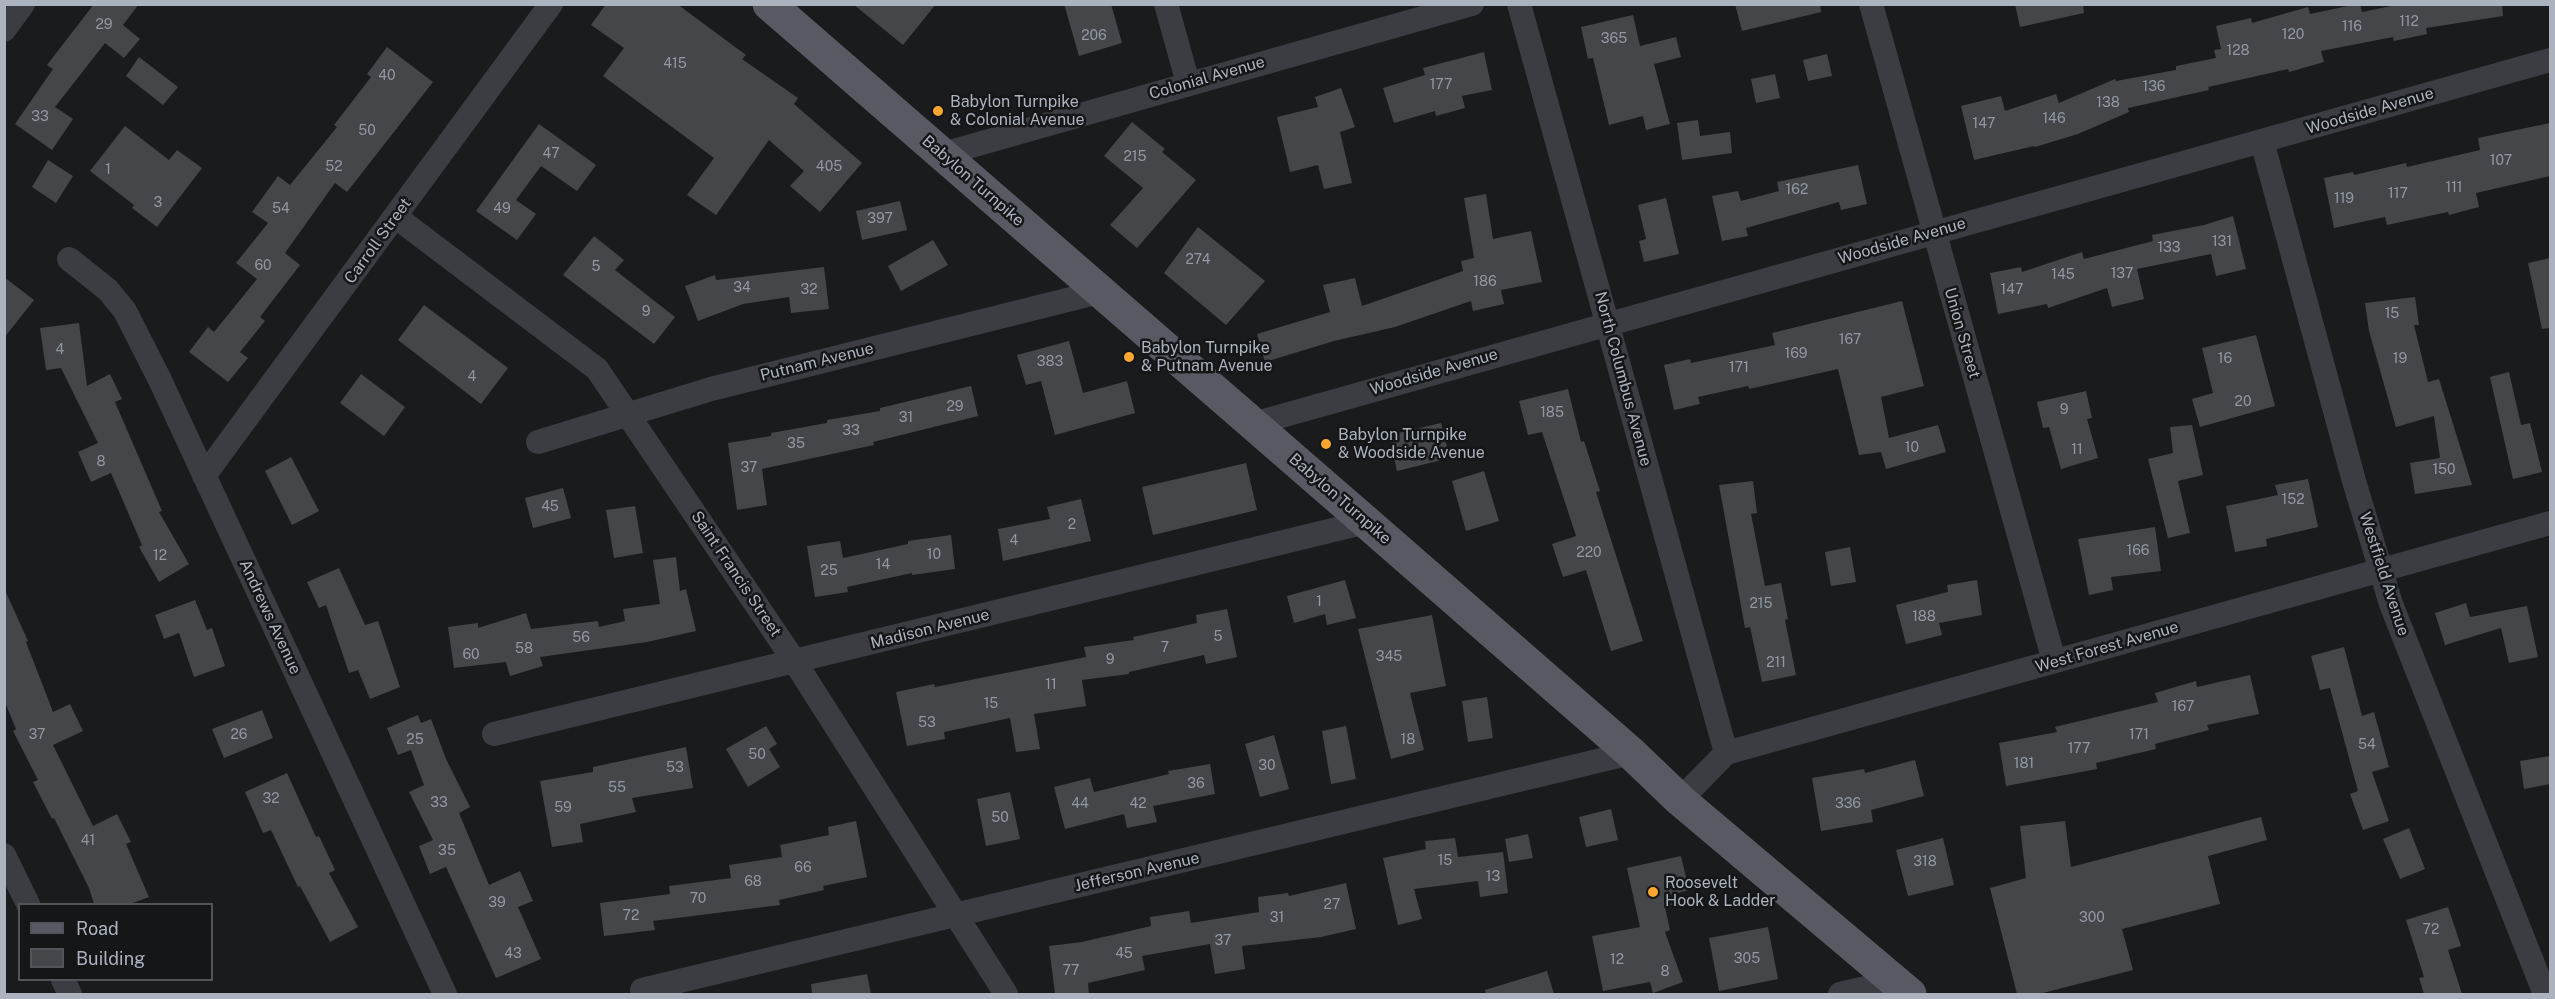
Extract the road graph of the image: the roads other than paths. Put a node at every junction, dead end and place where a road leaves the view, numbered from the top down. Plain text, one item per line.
1 (23, 4) edge
2 (551, 4) edge
3 (769, 4) edge
4 (1166, 4) edge
5 (1472, 4) edge
6 (1520, 4) edge
7 (1871, 4) edge
8 (4, 30) edge
9 (2550, 60) edge
10 (1188, 83) junction
11 (2262, 141) junction
12 (943, 154) junction
13 (396, 217) junction
14 (1934, 232) junction
15 (69, 259) dead end
16 (1099, 292) junction
17 (1608, 323) junction
18 (629, 413) junction
19 (1253, 424) junction
20 (538, 442) dead end
21 (204, 476) junction
22 (1366, 522) junction
23 (2550, 523) edge
24 (2383, 570) junction
25 (2054, 661) junction
26 (795, 663) junction
27 (494, 734) dead end
28 (1631, 753) junction
29 (1726, 753) junction
30 (1680, 800) junction
31 (4, 855) edge
32 (28, 903) edge
33 (957, 915) junction
34 (1902, 988) edge
35 (642, 990) dead end
36 (445, 994) edge
37 (1006, 994) edge
38 (1840, 994) edge
39 (2545, 994) edge

1 - 8 street
2 - 13 street, Carroll Street
3 - 12 main road, Babylon Turnpike
4 - 10 street
5 - 10 street, Colonial Avenue
6 - 17 street, North Columbus Avenue
7 - 14 street, Union Street
9 - 11 street, Woodside Avenue
10 - 12 street, Colonial Avenue
11 - 14 street, Woodside Avenue
11 - 24 street, Westfield Avenue
12 - 16 main road, Babylon Turnpike
13 - 18 street, Saint Francis Street
13 - 21 street, Carroll Street
14 - 17 street, Woodside Avenue
14 - 25 street, Union Street
15 - 21 street, Andrews Avenue
16 - 18 street, Putnam Avenue
16 - 19 main road, Babylon Turnpike
17 - 19 street, Woodside Avenue
17 - 29 street, North Columbus Avenue
18 - 20 street, Putnam Avenue
18 - 26 street, Saint Francis Street
19 - 22 main road, Babylon Turnpike
21 - 36 street, Andrews Avenue
22 - 26 street, Madison Avenue
22 - 28 main road, Babylon Turnpike
23 - 24 street, West Forest Avenue
24 - 25 street, West Forest Avenue
24 - 39 street, Westfield Avenue
25 - 29 street, West Forest Avenue
26 - 27 street, Madison Avenue
26 - 33 street, Saint Francis Street
28 - 30 main road, Babylon Turnpike
28 - 33 street, Jefferson Avenue
29 - 30 street, West Forest Avenue
30 - 34 main road, Babylon Turnpike
31 - 32 street
33 - 35 street, Jefferson Avenue
33 - 37 street, Saint Francis Street
34 - 38 street

